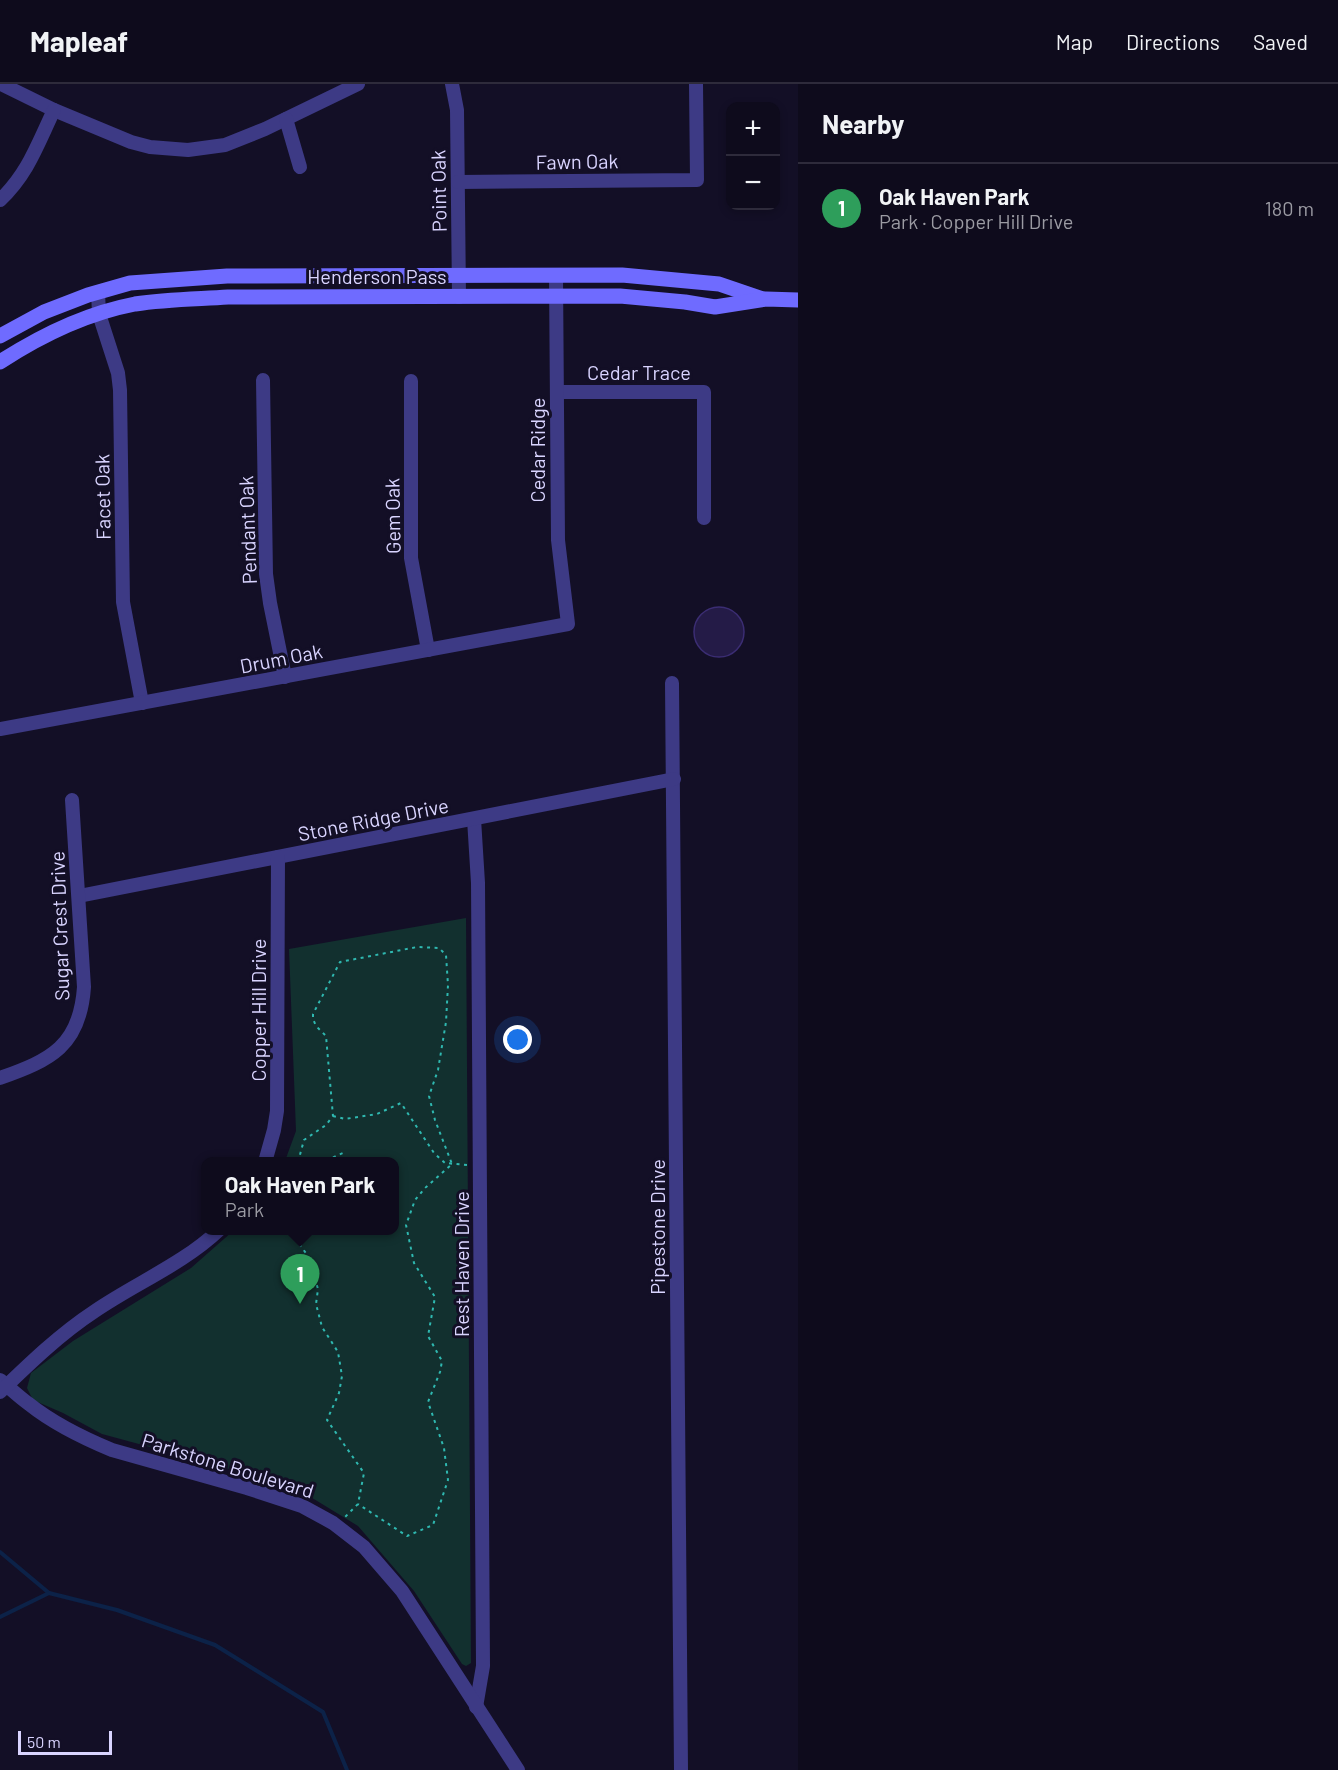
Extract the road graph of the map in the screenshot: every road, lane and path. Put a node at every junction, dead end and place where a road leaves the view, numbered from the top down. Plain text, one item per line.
1 (1, 84) edge
2 (358, 84) edge
3 (452, 84) edge
4 (696, 84) edge
5 (54, 110) junction
6 (286, 119) junction
7 (300, 167) dead end
8 (458, 182) junction
9 (0, 200) edge
10 (556, 275) junction
11 (459, 276) junction
12 (98, 292) junction
13 (556, 296) junction
14 (459, 297) junction
15 (766, 300) junction
16 (798, 300) edge
17 (99, 314) junction
18 (0, 336) edge
19 (0, 362) edge
20 (263, 380) dead end
21 (411, 381) dead end
22 (556, 392) junction
23 (704, 518) dead end
24 (568, 624) joint
25 (428, 650) junction
26 (285, 677) junction
27 (672, 683) dead end
28 (142, 703) junction
29 (0, 729) edge
30 (674, 779) junction
31 (72, 800) dead end
32 (474, 819) junction
33 (278, 857) junction
34 (79, 896) junction
35 (0, 1078) edge
36 (333, 1116) junction
37 (345, 1152) dead end
38 (266, 1157) edge
39 (299, 1157) edge
40 (334, 1157) edge
41 (452, 1164) junction
42 (479, 1166) junction
43 (213, 1235) edge
44 (297, 1235) edge
45 (2, 1386) edge
46 (358, 1504) junction
47 (336, 1526) junction
48 (476, 1707) junction
49 (518, 1770) edge
50 (681, 1770) edge

1 - 5 street
2 - 6 street
3 - 8 street, Point Oak
4 - 8 street, Fawn Oak
5 - 6 street
5 - 9 street
6 - 7 street
8 - 11 street, Point Oak
10 - 11 street, Henderson Pass
10 - 13 street, Cedar Ridge
10 - 15 street, Henderson Pass
11 - 12 street, Henderson Pass
11 - 14 street, Point Oak
12 - 17 street, Facet Oak
12 - 18 street, Henderson Pass
13 - 14 street, Henderson Pass
13 - 15 street, Henderson Pass
13 - 22 street, Cedar Ridge
14 - 17 street, Henderson Pass
15 - 16 street, Henderson Pass
17 - 19 street, Henderson Pass
17 - 28 street, Facet Oak
20 - 26 street, Pendant Oak
21 - 25 street, Gem Oak
22 - 23 street, Cedar Trace
22 - 24 street, Cedar Ridge
24 - 25 street, Drum Oak
25 - 26 street, Drum Oak
26 - 28 street, Drum Oak
27 - 30 street, Pipestone Drive
28 - 29 street, Drum Oak
30 - 32 street, Stone Ridge Drive
30 - 50 street, Pipestone Drive
31 - 34 street, Sugar Crest Drive
32 - 33 street, Stone Ridge Drive
32 - 42 street, Rest Haven Drive
33 - 34 street, Stone Ridge Drive
33 - 38 street, Copper Hill Drive
34 - 35 street, Sugar Crest Drive
36 - 39 path
36 - 41 path
36 - 41 path
37 - 40 path
41 - 42 path
41 - 46 path
42 - 48 street, Rest Haven Drive
43 - 45 street
44 - 46 path
45 - 47 street, Parkstone Boulevard
46 - 47 path
47 - 48 street, Parkstone Boulevard
48 - 49 street, Parkstone Boulevard

